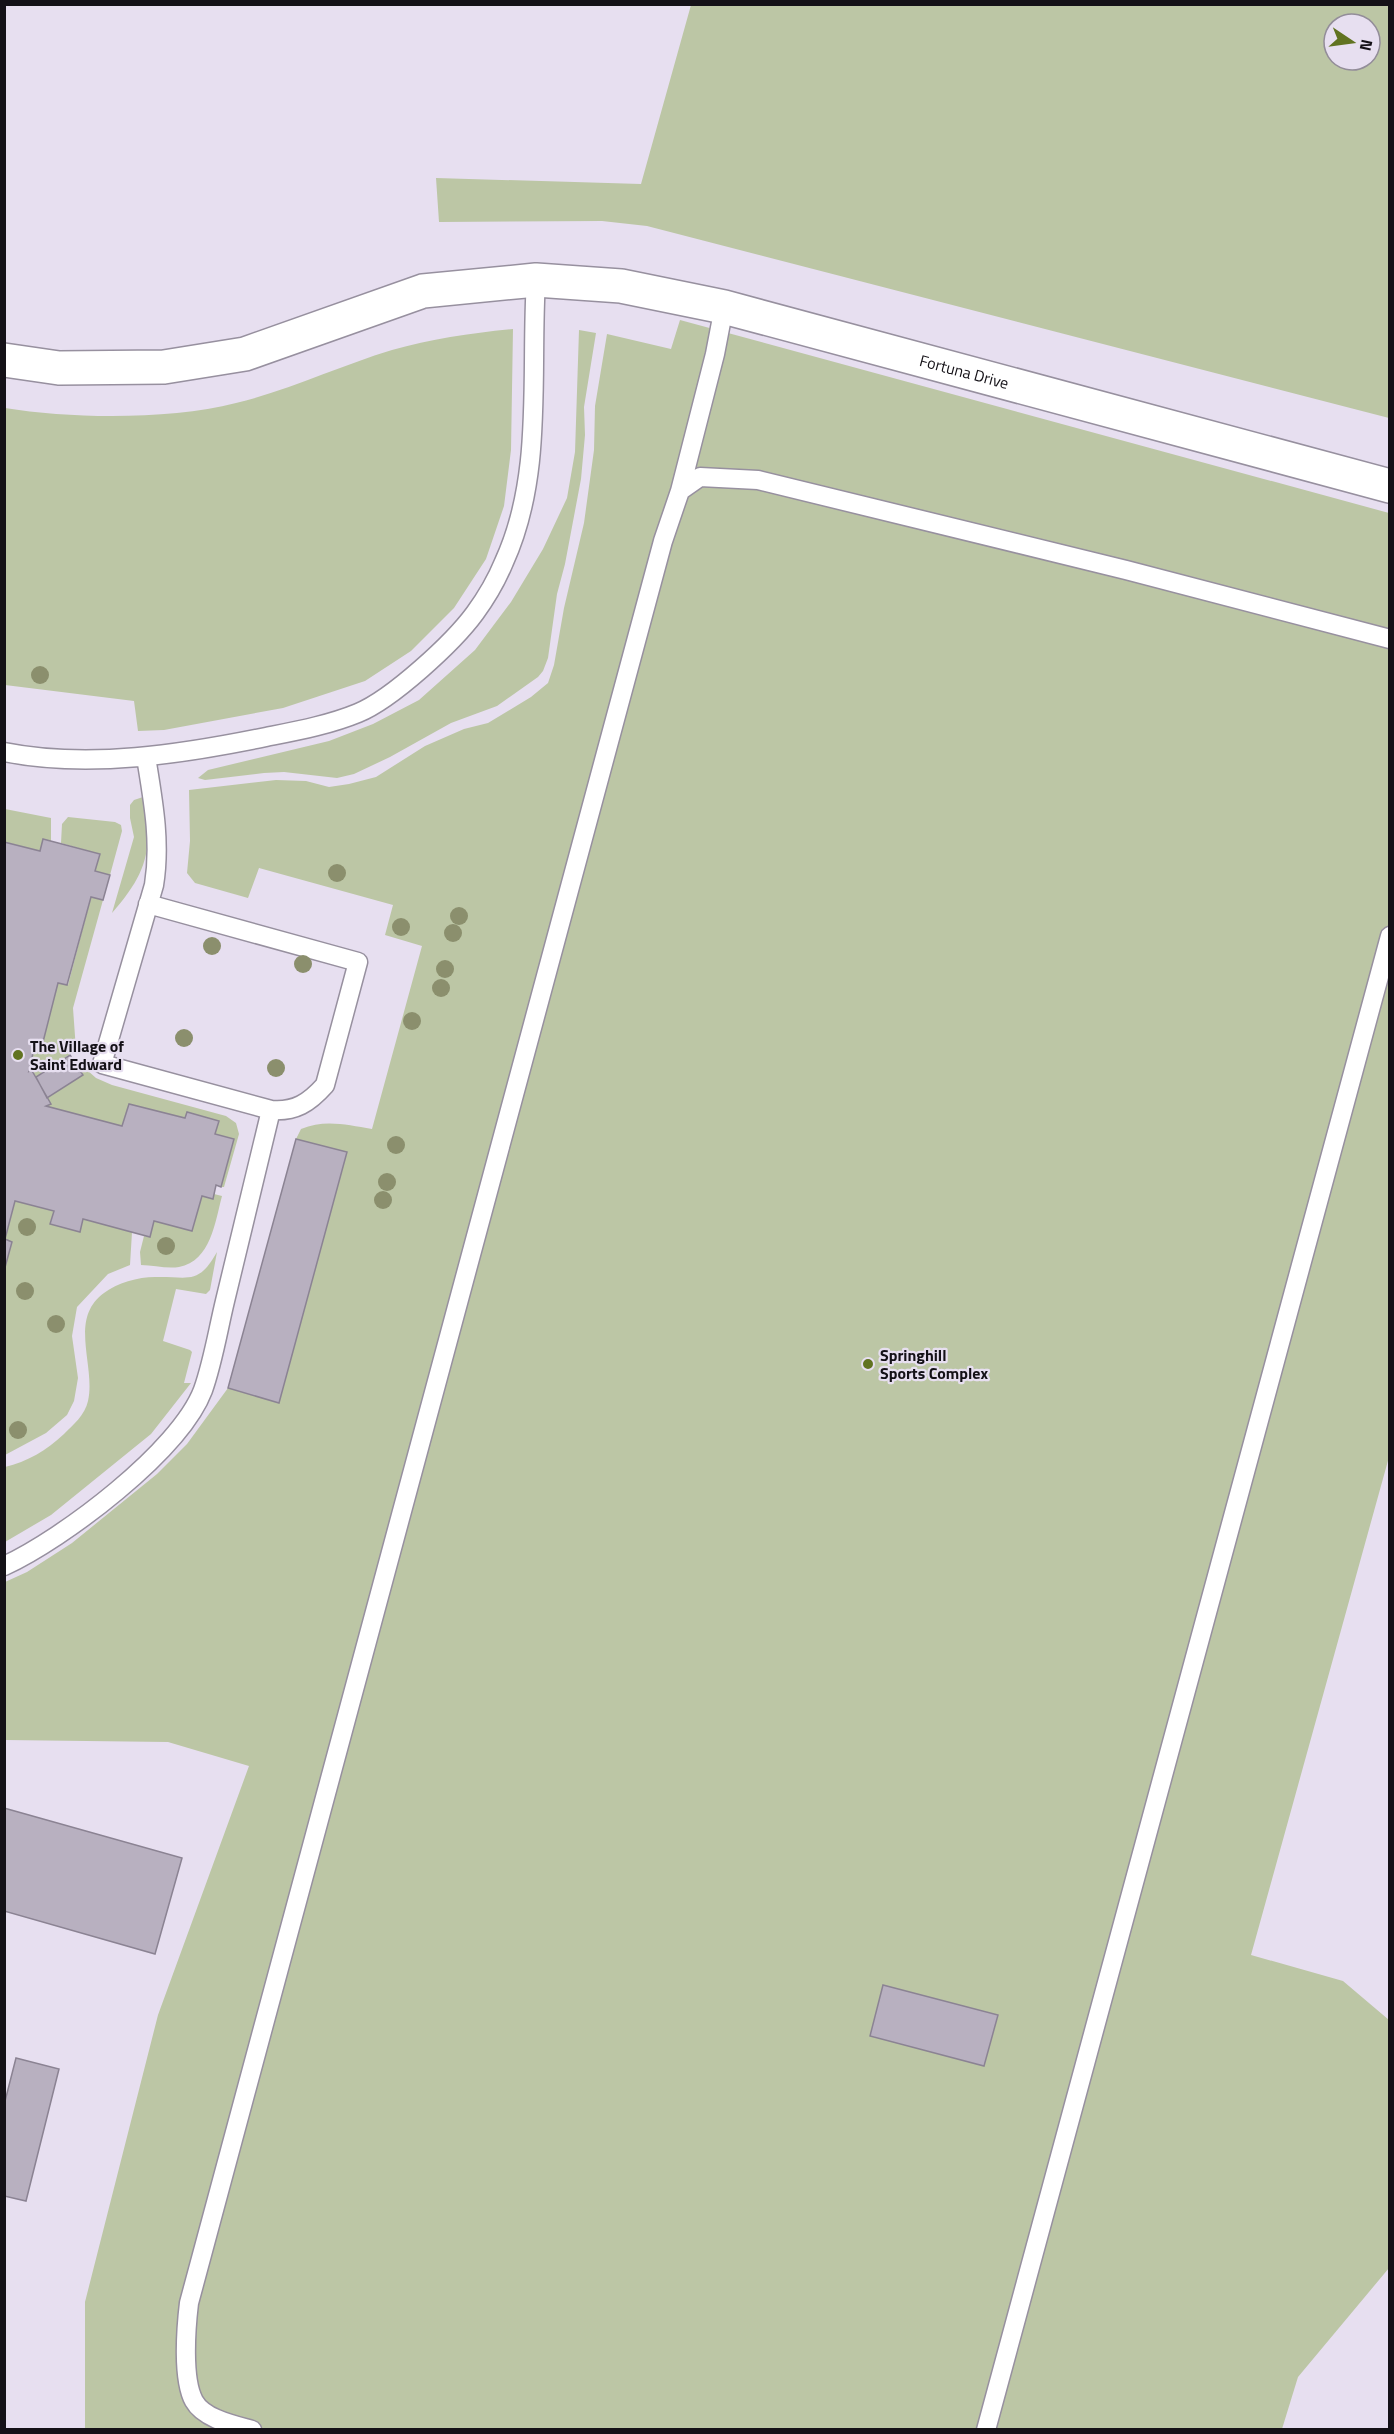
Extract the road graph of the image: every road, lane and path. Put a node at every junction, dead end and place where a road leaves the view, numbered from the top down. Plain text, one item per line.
1 (536, 280) junction
2 (724, 307) junction
3 (4, 360) edge
4 (1389, 486) edge
5 (680, 491) junction
6 (1389, 639) edge
7 (4, 752) edge
8 (146, 757) junction
9 (148, 904) junction
10 (1389, 936) edge
11 (271, 1110) junction
12 (4, 1566) edge
13 (252, 2430) edge
14 (986, 2430) edge

1 - 2 street, Fortuna Drive
1 - 3 street, Fortuna Drive
1 - 8 lane
2 - 4 street, Fortuna Drive
2 - 5 lane
5 - 6 lane
5 - 13 lane
7 - 8 lane
8 - 9 lane
9 - 11 lane
9 - 11 lane
10 - 14 lane
11 - 12 lane

